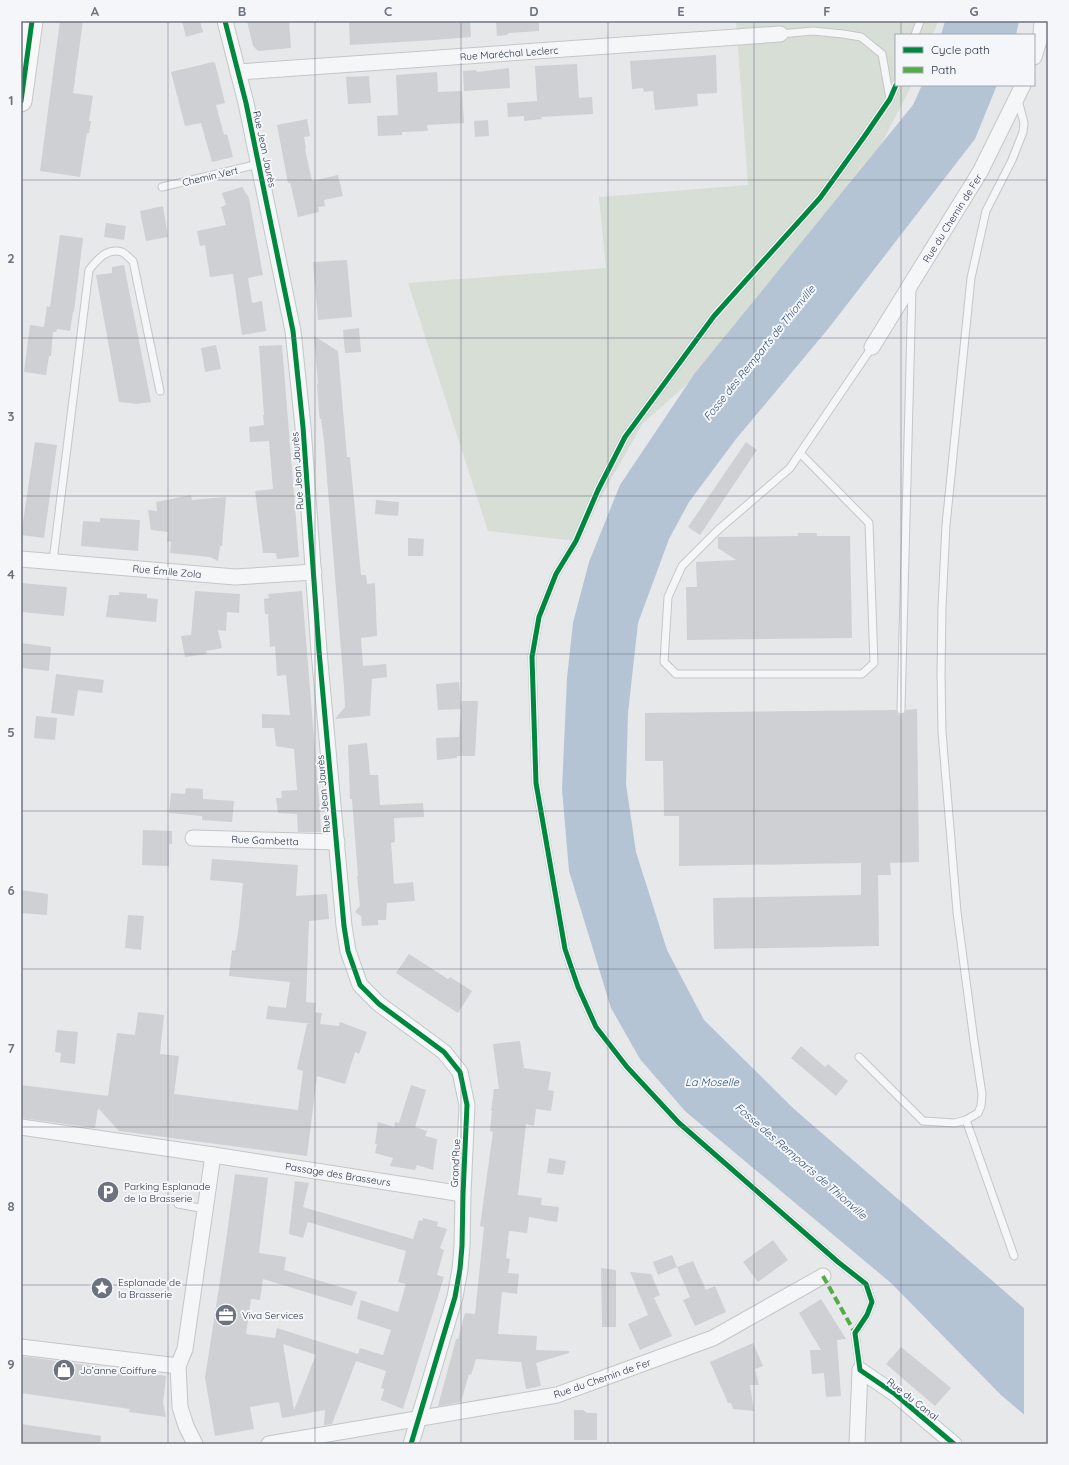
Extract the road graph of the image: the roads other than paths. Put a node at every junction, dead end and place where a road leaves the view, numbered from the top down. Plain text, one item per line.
1 (32, 21) edge
2 (225, 21) edge
3 (920, 21) edge
4 (1042, 21) edge
5 (780, 34) joint
6 (915, 34) edge
7 (1035, 53) edge
8 (238, 72) junction
9 (896, 86) edge
10 (1020, 91) edge
11 (890, 99) junction
12 (21, 101) edge
13 (259, 164) junction
14 (162, 187) dead end
15 (912, 282) junction
16 (872, 347) joint
17 (160, 391) dead end
18 (800, 453) junction
19 (21, 559) edge
20 (53, 561) junction
21 (314, 572) junction
22 (901, 710) dead end
23 (193, 838) dead end
24 (336, 842) junction
25 (344, 926) joint
26 (859, 1056) dead end
27 (966, 1120) junction
28 (21, 1127) edge
29 (213, 1155) junction
30 (463, 1194) junction
31 (178, 1204) dead end
32 (205, 1209) junction
33 (1014, 1256) dead end
34 (823, 1276) dead end
35 (21, 1347) edge
36 (178, 1366) junction
37 (860, 1370) junction
38 (418, 1418) junction
39 (195, 1444) edge
40 (269, 1444) edge
41 (411, 1444) edge
42 (857, 1444) edge
43 (954, 1444) edge

1 - 12 main road
2 - 8 street, Rue Jean Jaurès
3 - 6 lane
4 - 7 street
5 - 8 street, Rue Maréchal Leclerc
5 - 11 lane
8 - 13 street, Rue Jean Jaurès
9 - 11 lane
10 - 15 street, Rue du Chemin de Fer
10 - 27 lane
11 - 37 lane
13 - 14 lane, Chemin Vert
13 - 21 street, Rue Jean Jaurès
15 - 16 street, Rue du Chemin de Fer
15 - 22 lane
16 - 18 lane
17 - 20 lane
18 - 18 lane
19 - 20 street, Rue Émile Zola
20 - 21 street, Rue Émile Zola
21 - 24 street, Rue Jean Jaurès
23 - 24 street, Rue Gambetta
24 - 25 street, Rue Jean Jaurès
25 - 30 street, Grand'Rue
26 - 27 lane
27 - 33 lane
28 - 29 street
29 - 30 street, Passage des Brasseurs
29 - 32 street
30 - 38 street, Grand'Rue
31 - 32 lane
32 - 36 street
34 - 38 street, Rue du Chemin de Fer
35 - 36 street
36 - 39 street
37 - 42 street
37 - 43 street, Rue du Canal
38 - 40 street, Rue du Chemin de Fer
38 - 41 street, Grand'Rue

